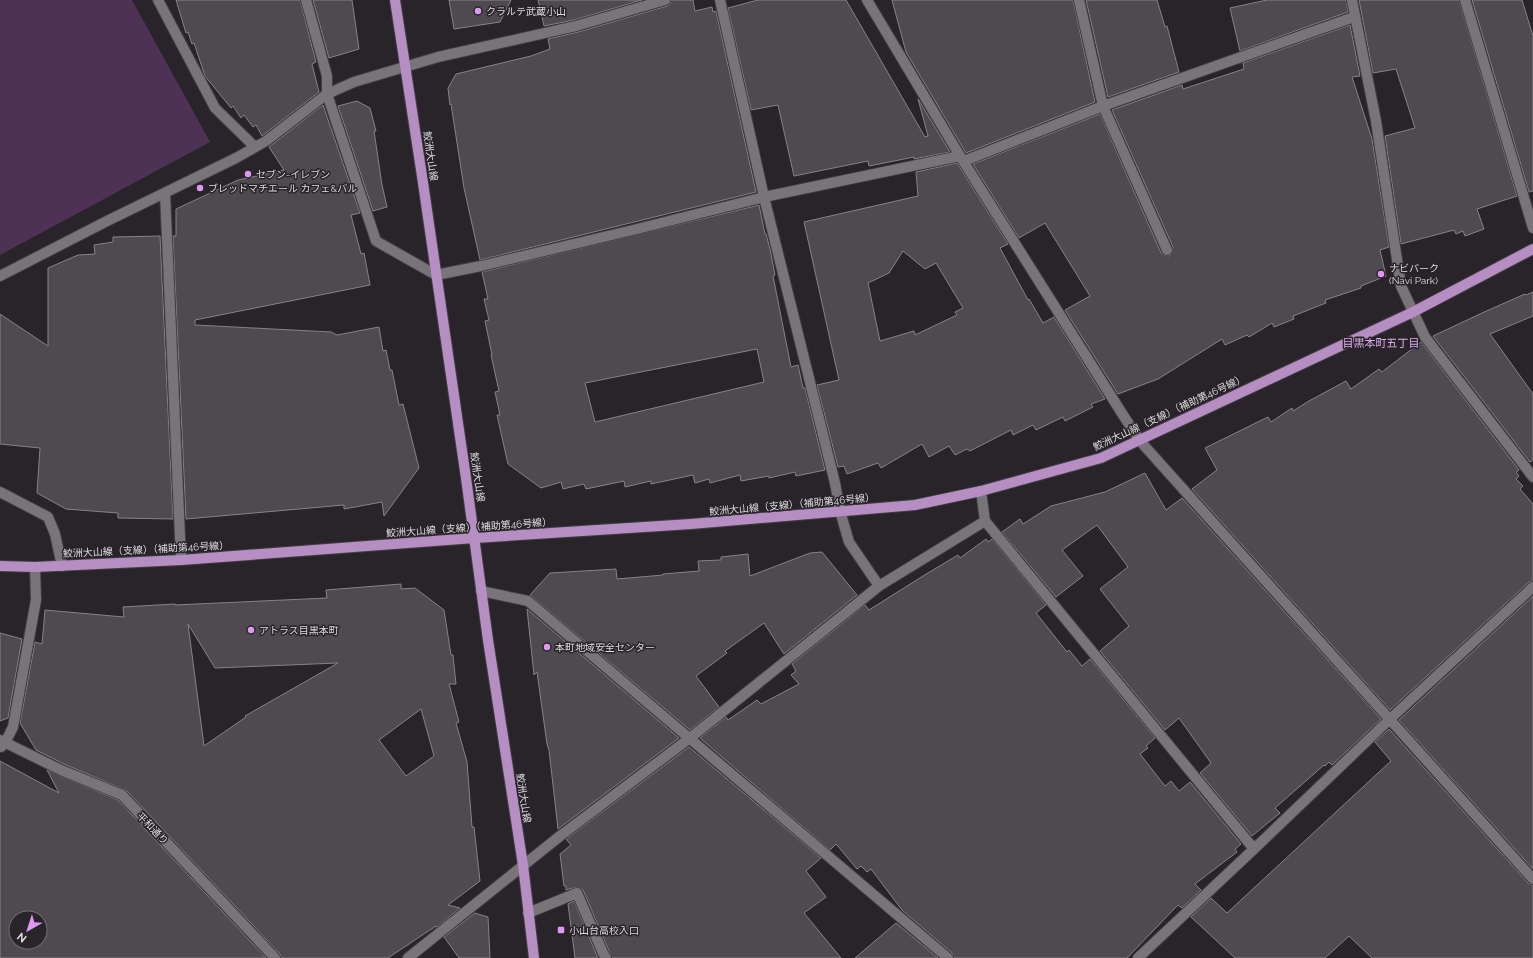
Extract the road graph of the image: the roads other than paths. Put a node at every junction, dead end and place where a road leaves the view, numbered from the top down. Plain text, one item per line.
1 (158, 0) edge
2 (306, 0) edge
3 (395, 0) edge
4 (665, 0) edge
5 (720, 0) edge
6 (867, 0) edge
7 (1079, 0) edge
8 (1352, 0) edge
9 (1465, 0) edge
10 (1354, 17) junction
11 (406, 67) junction
12 (327, 94) junction
13 (1103, 106) junction
14 (256, 147) junction
15 (962, 158) junction
16 (165, 193) junction
17 (764, 197) junction
18 (1533, 228) edge
19 (1533, 249) edge
20 (1167, 250) dead end
21 (436, 275) junction
22 (0, 276) edge
23 (1413, 312) junction
24 (1140, 441) junction
25 (1533, 477) edge
26 (981, 491) junction
27 (0, 492) edge
28 (840, 511) junction
29 (985, 521) junction
30 (474, 538) junction
31 (181, 560) junction
32 (0, 566) edge
33 (62, 566) junction
34 (36, 567) junction
35 (879, 586) junction
36 (1533, 587) edge
37 (481, 591) junction
38 (1390, 719) junction
39 (690, 738) junction
40 (2, 744) edge
41 (1254, 849) junction
42 (523, 865) junction
43 (1533, 879) edge
44 (528, 913) junction
45 (275, 958) edge
46 (408, 958) edge
47 (534, 958) edge
48 (606, 958) edge
49 (948, 958) edge
50 (1138, 958) edge

1 - 14 street
2 - 12 street
3 - 11 main road, 鮫洲大山線
4 - 11 street
5 - 17 street
6 - 15 street
7 - 13 street
8 - 10 street
9 - 18 street
10 - 13 street
10 - 23 street
11 - 12 street
11 - 21 main road, 鮫洲大山線
12 - 14 street
12 - 21 street
13 - 15 street
13 - 20 street
14 - 16 street
15 - 17 street
15 - 24 street
16 - 22 street
16 - 31 street
17 - 21 street
17 - 28 street
19 - 23 main road, 鮫洲大山線（支線）（補助第46号線）
21 - 30 main road, 鮫洲大山線
23 - 24 main road, 鮫洲大山線（支線）（補助第46号線）
23 - 25 street
24 - 26 main road, 鮫洲大山線（支線）（補助第46号線）
24 - 38 street
26 - 28 main road, 鮫洲大山線（支線）（補助第46号線）
26 - 29 street
27 - 33 street
28 - 30 main road, 鮫洲大山線（支線）（補助第46号線）
28 - 35 street
29 - 35 street
29 - 41 street
30 - 31 main road, 鮫洲大山線（支線）（補助第46号線）
30 - 37 main road, 鮫洲大山線
31 - 33 main road, 鮫洲大山線（支線）（補助第46号線）
32 - 34 main road, 鮫洲大山線（支線）（補助第46号線）
33 - 34 main road, 鮫洲大山線（支線）（補助第46号線）
34 - 40 street
35 - 39 street
36 - 38 street
37 - 39 street
37 - 42 main road, 鮫洲大山線
38 - 41 street
38 - 43 street
39 - 42 street
39 - 49 street
40 - 45 street, 平和通り
41 - 50 street
42 - 44 main road, 鮫洲大山線
42 - 46 street
44 - 47 main road, 鮫洲大山線
44 - 48 street

